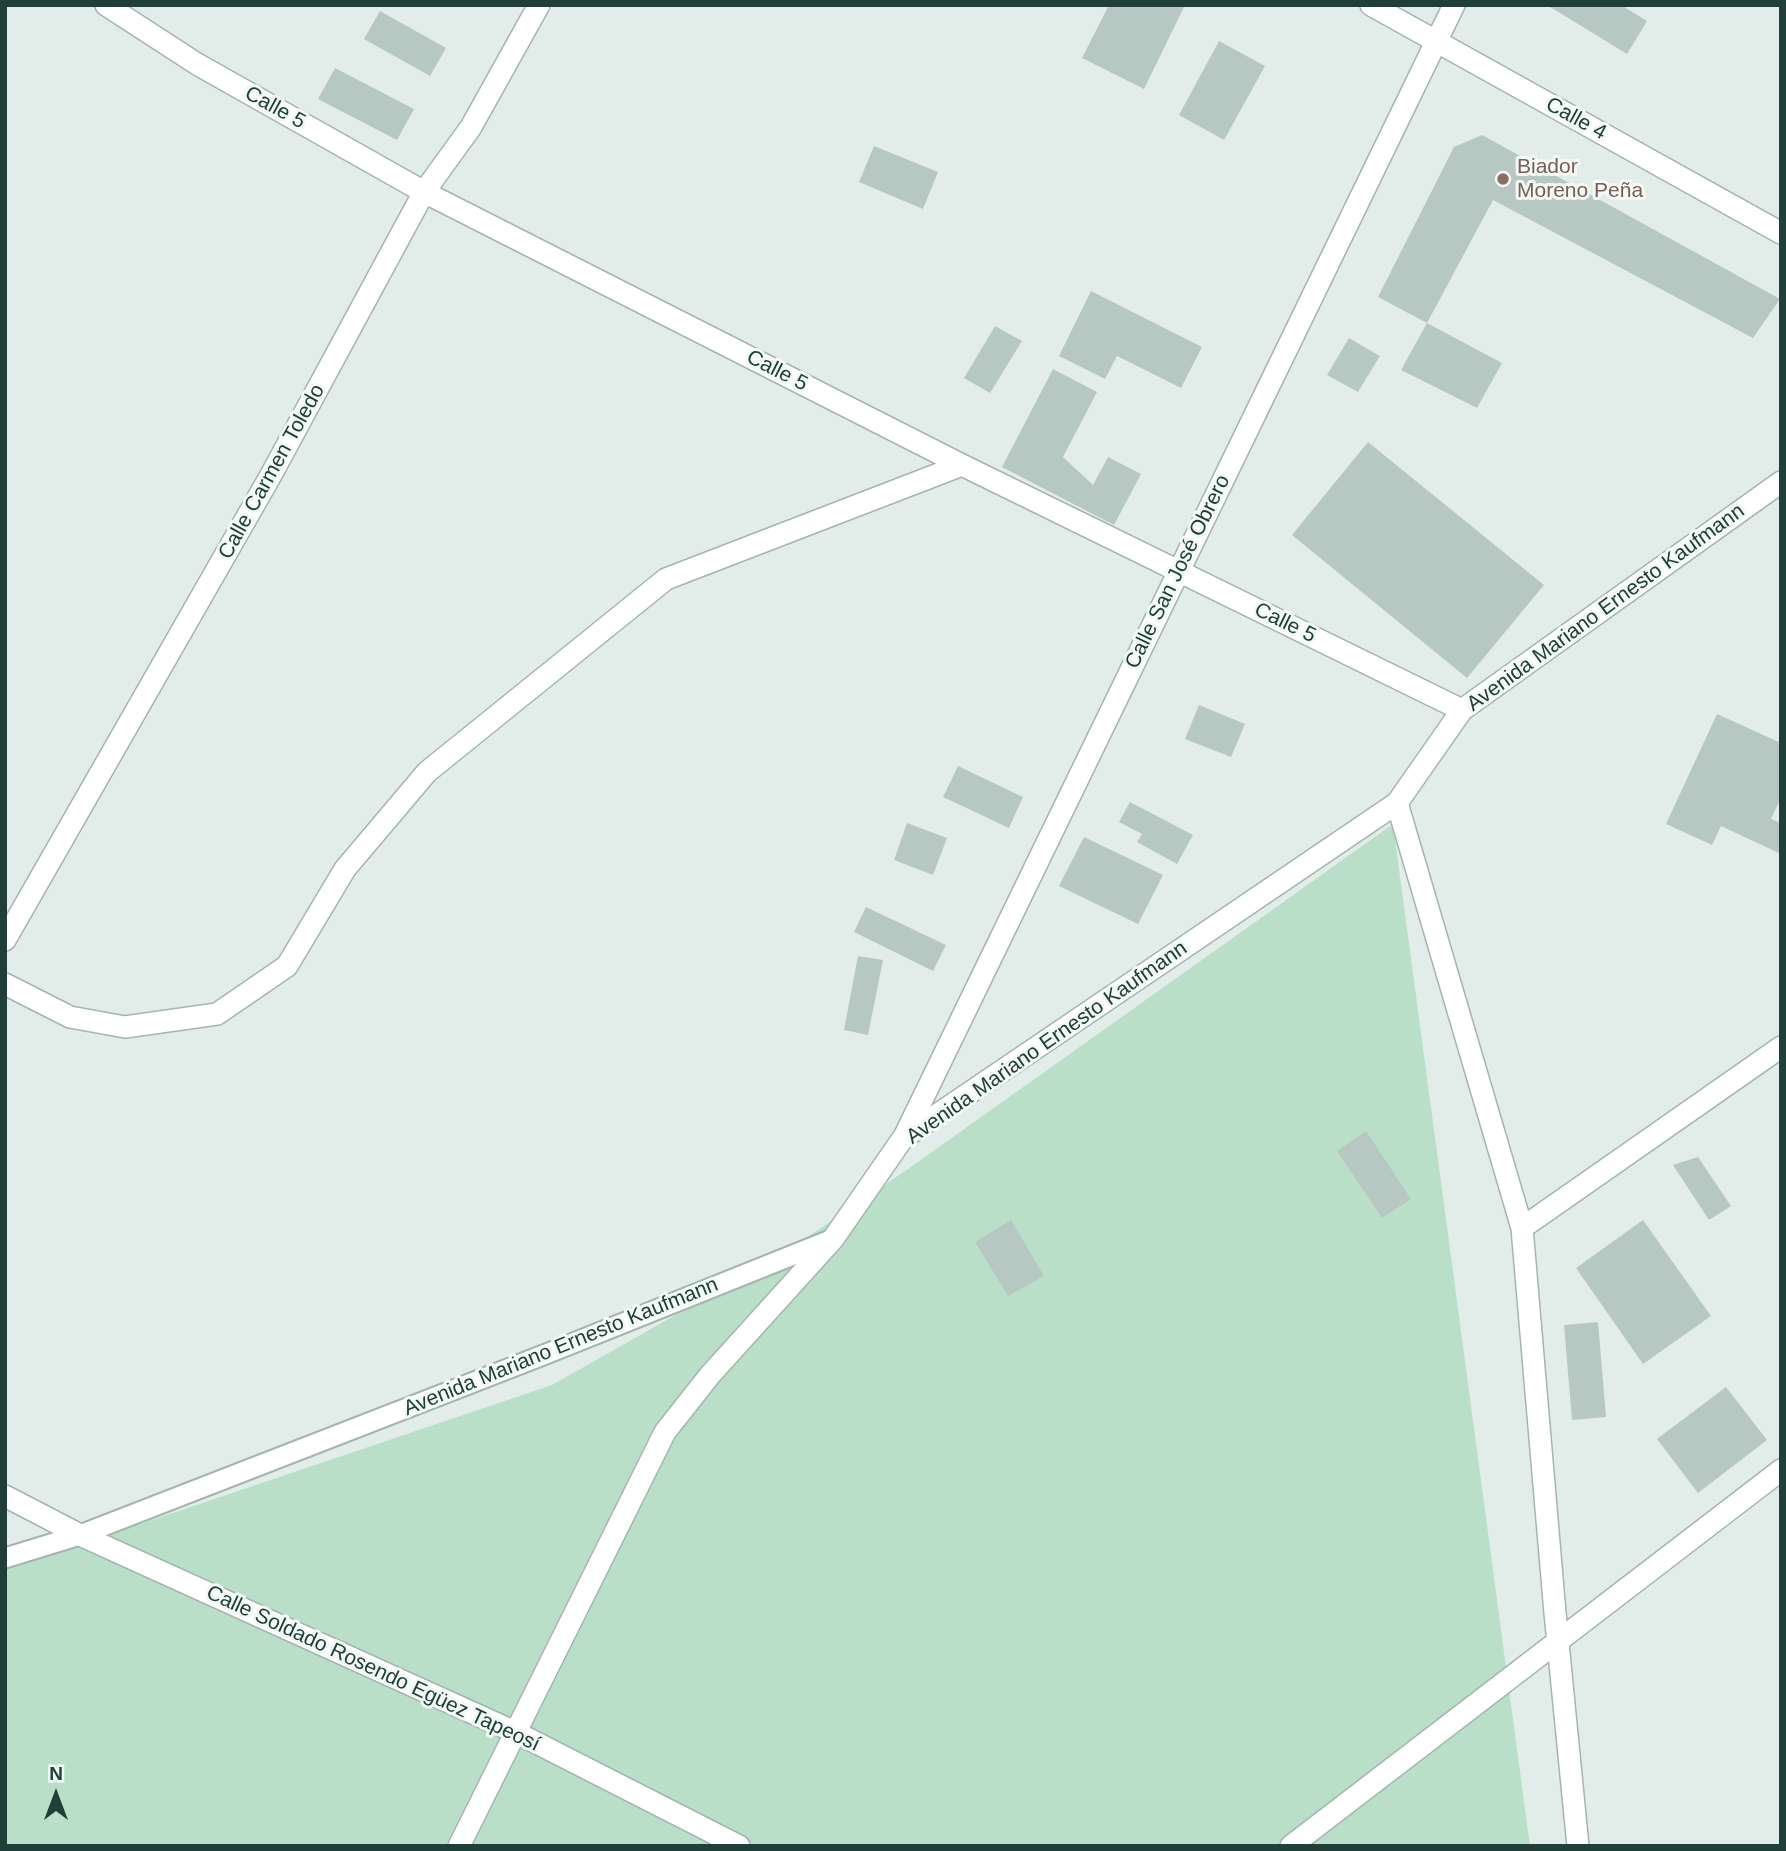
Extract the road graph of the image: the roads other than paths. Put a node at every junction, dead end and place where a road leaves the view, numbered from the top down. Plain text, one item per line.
1 (106, 5) edge
2 (539, 5) edge
3 (1371, 5) edge
4 (1454, 5) edge
5 (1436, 41) junction
6 (424, 192) junction
7 (1781, 233) edge
8 (962, 466) junction
9 (1781, 482) edge
10 (1178, 572) junction
11 (1462, 710) junction
12 (1397, 803) junction
13 (5, 940) edge
14 (5, 984) edge
15 (1781, 1047) edge
16 (903, 1138) junction
17 (1522, 1228) junction
18 (833, 1239) junction
19 (1781, 1470) edge
20 (5, 1496) edge
21 (79, 1535) junction
22 (5, 1558) edge
23 (1558, 1642) junction
24 (517, 1733) junction
25 (459, 1846) edge
26 (738, 1846) edge
27 (1291, 1846) edge
28 (1578, 1846) edge

1 - 6 street, Calle 5
2 - 6 street, Calle Carmen Toledo
3 - 5 street, Calle 4
4 - 5 street, Calle San José Obrero
5 - 7 street, Calle 4
5 - 10 street, Calle San José Obrero
6 - 8 street, Calle 5
6 - 13 street, Calle Carmen Toledo
8 - 10 street, Calle 5
8 - 14 street
9 - 11 street, Avenida Mariano Ernesto Kaufmann
10 - 11 street, Calle 5
10 - 16 street, Calle San José Obrero
11 - 12 street, Avenida Mariano Ernesto Kaufmann
12 - 16 street, Avenida Mariano Ernesto Kaufmann
12 - 17 street
15 - 17 street
16 - 18 street, Avenida Mariano Ernesto Kaufmann
17 - 23 street
18 - 21 lane, Avenida Mariano Ernesto Kaufmann
18 - 24 street
19 - 23 street
20 - 21 street, Calle Soldado Rosendo Egüez Tapeosí
21 - 22 lane, Avenida Mariano Ernesto Kaufmann
21 - 24 street, Calle Soldado Rosendo Egüez Tapeosí
23 - 27 street
23 - 28 street
24 - 25 street
24 - 26 street, Calle Soldado Rosendo Egüez Tapeosí

